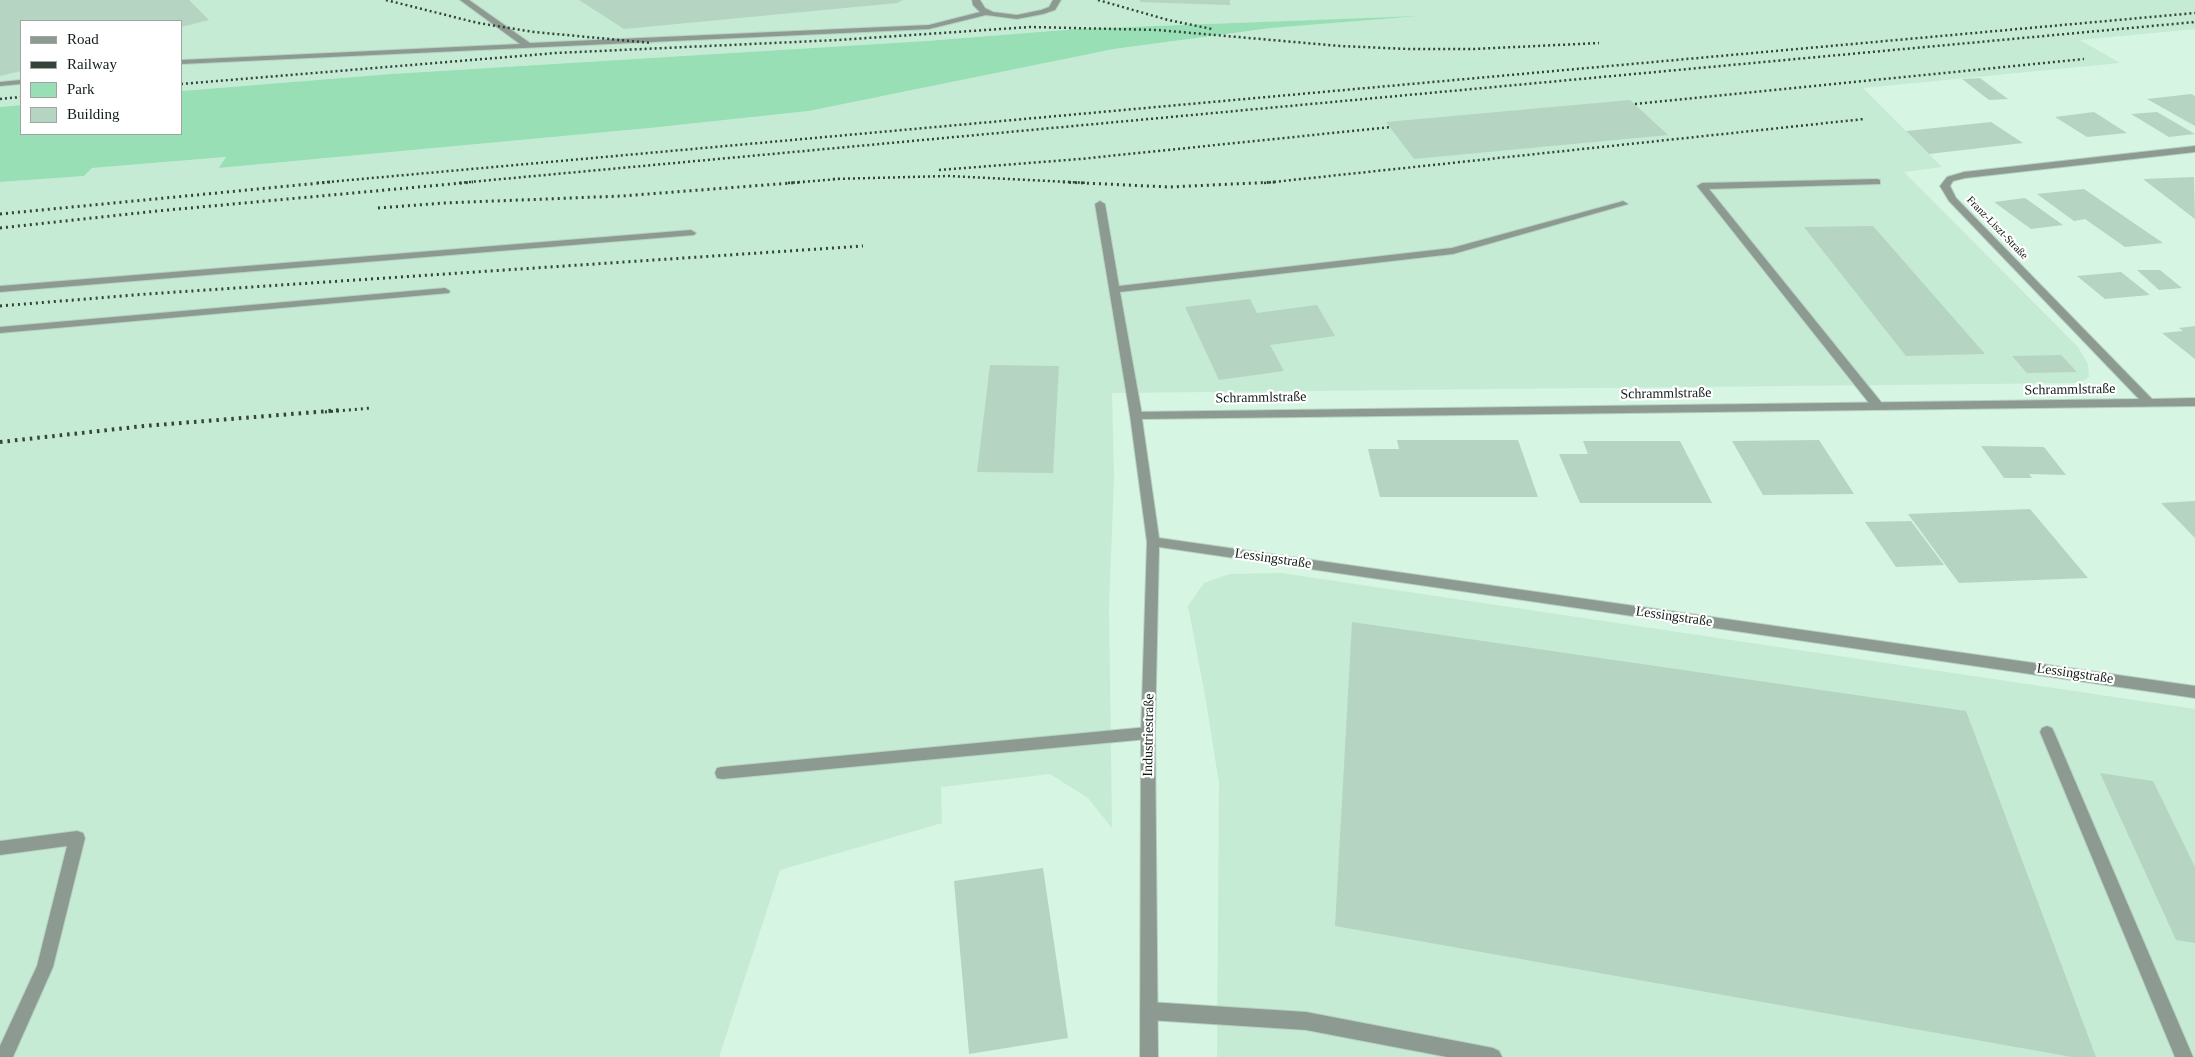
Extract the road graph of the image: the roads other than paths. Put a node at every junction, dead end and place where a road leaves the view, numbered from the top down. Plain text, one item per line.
1 (464, 0) edge
2 (976, 0) edge
3 (1057, 0) edge
4 (988, 12) junction
5 (528, 45) junction
6 (182, 62) edge
7 (20, 82) edge
8 (0, 84) edge
9 (2195, 149) edge
10 (1877, 182) dead end
11 (1100, 204) dead end
12 (1623, 204) dead end
13 (690, 233) dead end
14 (0, 289) edge
15 (1115, 290) junction
16 (445, 291) dead end
17 (0, 330) edge
18 (2195, 402) edge
19 (2150, 404) junction
20 (1877, 405) junction
21 (1136, 414) junction
22 (1154, 542) junction
23 (2195, 692) edge
24 (2048, 732) dead end
25 (1148, 733) junction
26 (722, 773) dead end
27 (0, 848) edge
28 (1149, 1011) junction
29 (4, 1057) edge
30 (1149, 1057) edge
31 (1493, 1057) edge
32 (2184, 1057) edge

1 - 5 street
2 - 4 street
3 - 4 street
4 - 5 street
5 - 6 street
7 - 8 street
9 - 19 street, Franz-Liszt-Straße
10 - 20 street
11 - 15 street, Industriestraße
12 - 15 street
13 - 14 street
15 - 21 street, Industriestraße
16 - 17 street
18 - 19 street, Schrammlstraße
19 - 20 street, Schrammlstraße
20 - 21 street, Schrammlstraße
21 - 22 street, Industriestraße
22 - 23 street, Lessingstraße
22 - 25 street, Industriestraße
24 - 32 street
25 - 26 street
25 - 28 street, Industriestraße
27 - 29 street
28 - 30 street, Industriestraße
28 - 31 street

